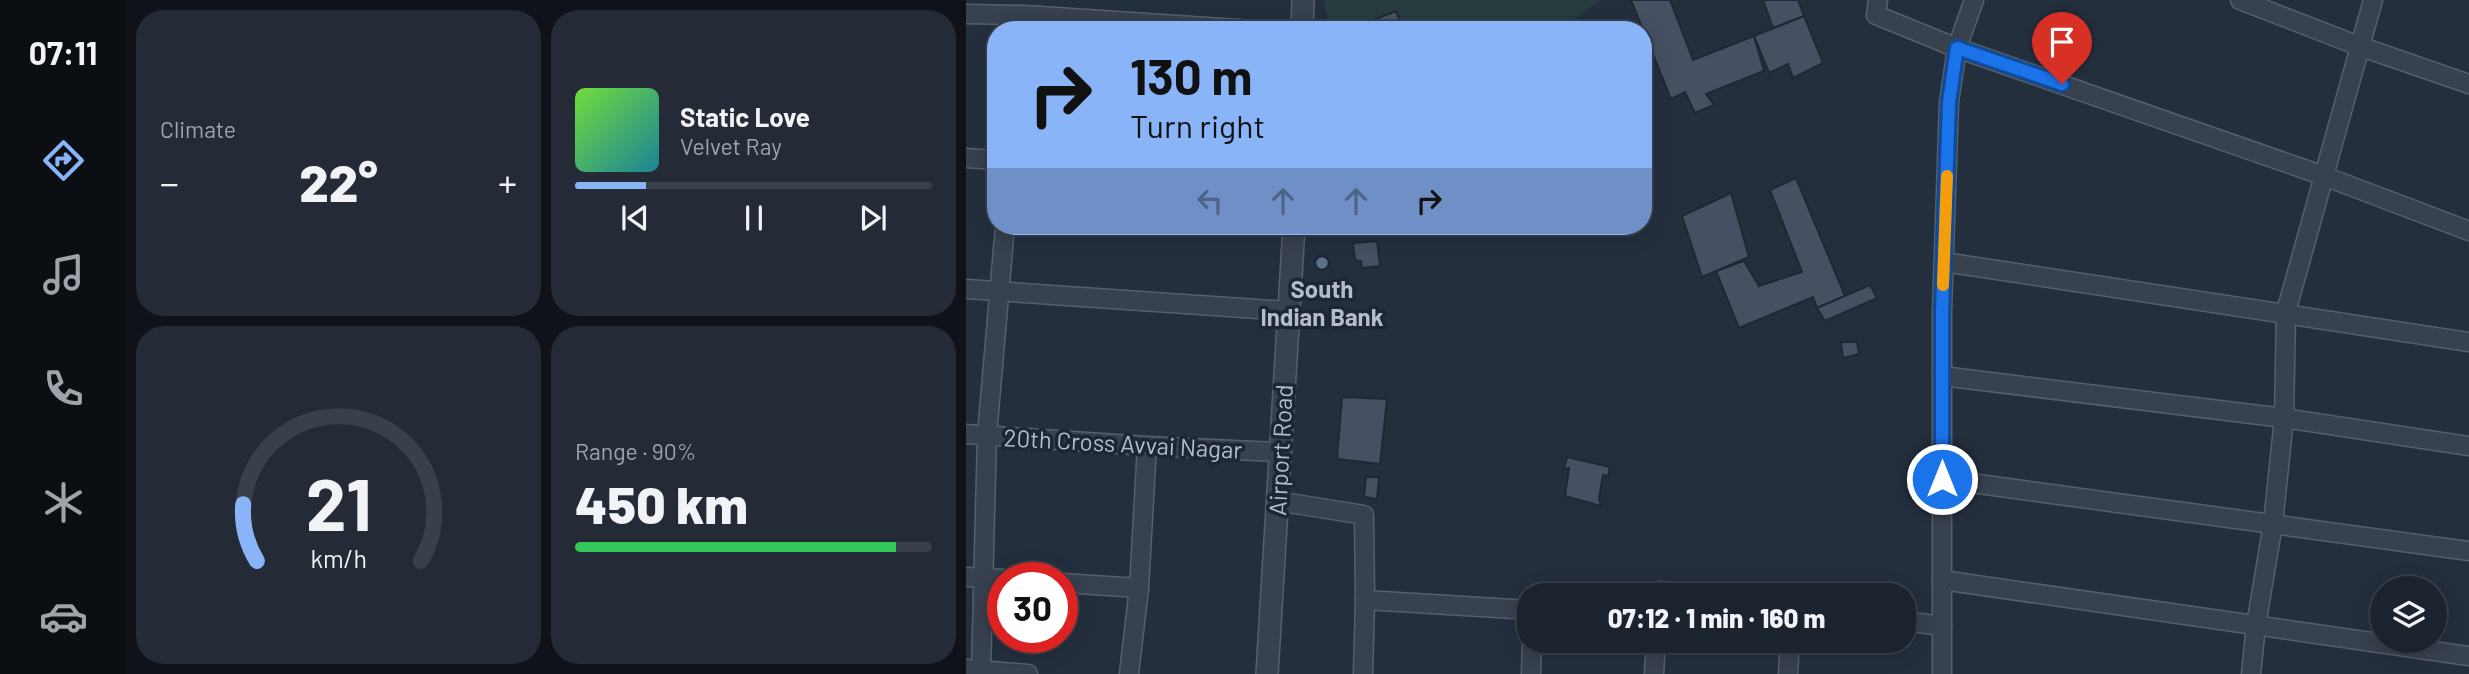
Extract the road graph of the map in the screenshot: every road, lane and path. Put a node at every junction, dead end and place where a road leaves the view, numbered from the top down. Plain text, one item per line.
1 (1303, 0) edge
2 (1878, 0) edge
3 (1974, 0) edge
4 (2240, 0) edge
5 (2373, 0) edge
6 (966, 14) edge
7 (1011, 21) edge
8 (1302, 21) edge
9 (2359, 46) junction
10 (1957, 48) junction
11 (2469, 84) edge
12 (966, 158) edge
13 (987, 159) edge
14 (2325, 176) junction
15 (2469, 231) edge
16 (1004, 235) edge
17 (1293, 235) edge
18 (1944, 262) junction
19 (966, 289) edge
20 (1000, 290) junction
21 (1287, 312) junction
22 (2286, 312) junction
23 (2469, 342) edge
24 (1942, 376) junction
25 (2284, 418) junction
26 (966, 434) edge
27 (987, 435) junction
28 (1147, 446) junction
29 (2469, 446) edge
30 (1280, 452) junction
31 (1942, 479) junction
32 (1278, 501) junction
33 (2273, 524) junction
34 (2469, 551) edge
35 (975, 577) edge
36 (1942, 580) junction
37 (1078, 584) edge
38 (1139, 588) junction
39 (1366, 600) junction
40 (1517, 609) edge
41 (1916, 623) edge
42 (2256, 625) junction
43 (1942, 626) junction
44 (1532, 653) edge
45 (1655, 653) edge
46 (1789, 653) edge
47 (2469, 656) edge
48 (974, 669) edge
49 (1028, 674) edge
50 (1129, 674) edge
51 (1267, 674) edge
52 (1363, 674) edge
53 (1531, 674) edge
54 (1654, 674) edge
55 (1788, 674) edge
56 (1942, 674) edge
57 (2251, 674) edge

1 - 8 street
2 - 10 street
3 - 10 street
4 - 9 street
5 - 9 street
6 - 7 street
9 - 11 street
9 - 14 street
10 - 14 street
10 - 18 street
12 - 13 street
14 - 15 street
14 - 22 street
16 - 20 street
17 - 21 street, Airport Road
18 - 22 street
18 - 24 street
19 - 20 street
20 - 21 street
20 - 27 street
21 - 30 street, Airport Road
22 - 23 street
22 - 25 street
24 - 25 street
24 - 31 street
25 - 29 street
25 - 33 street
26 - 27 street, 20th Cross Avvai Nagar
27 - 28 street, 20th Cross Avvai Nagar
27 - 35 street
28 - 30 street, 20th Cross Avvai Nagar
28 - 38 street
30 - 32 street, Airport Road
31 - 33 street
31 - 36 street
32 - 39 street
32 - 51 street, Airport Road
33 - 34 street
33 - 42 street
35 - 48 street
36 - 42 street
36 - 43 street
37 - 38 street
38 - 50 street
39 - 40 street
39 - 52 street
41 - 43 street
42 - 47 street
42 - 57 street
43 - 56 street
44 - 53 street
45 - 54 street
46 - 55 street
48 - 49 street

